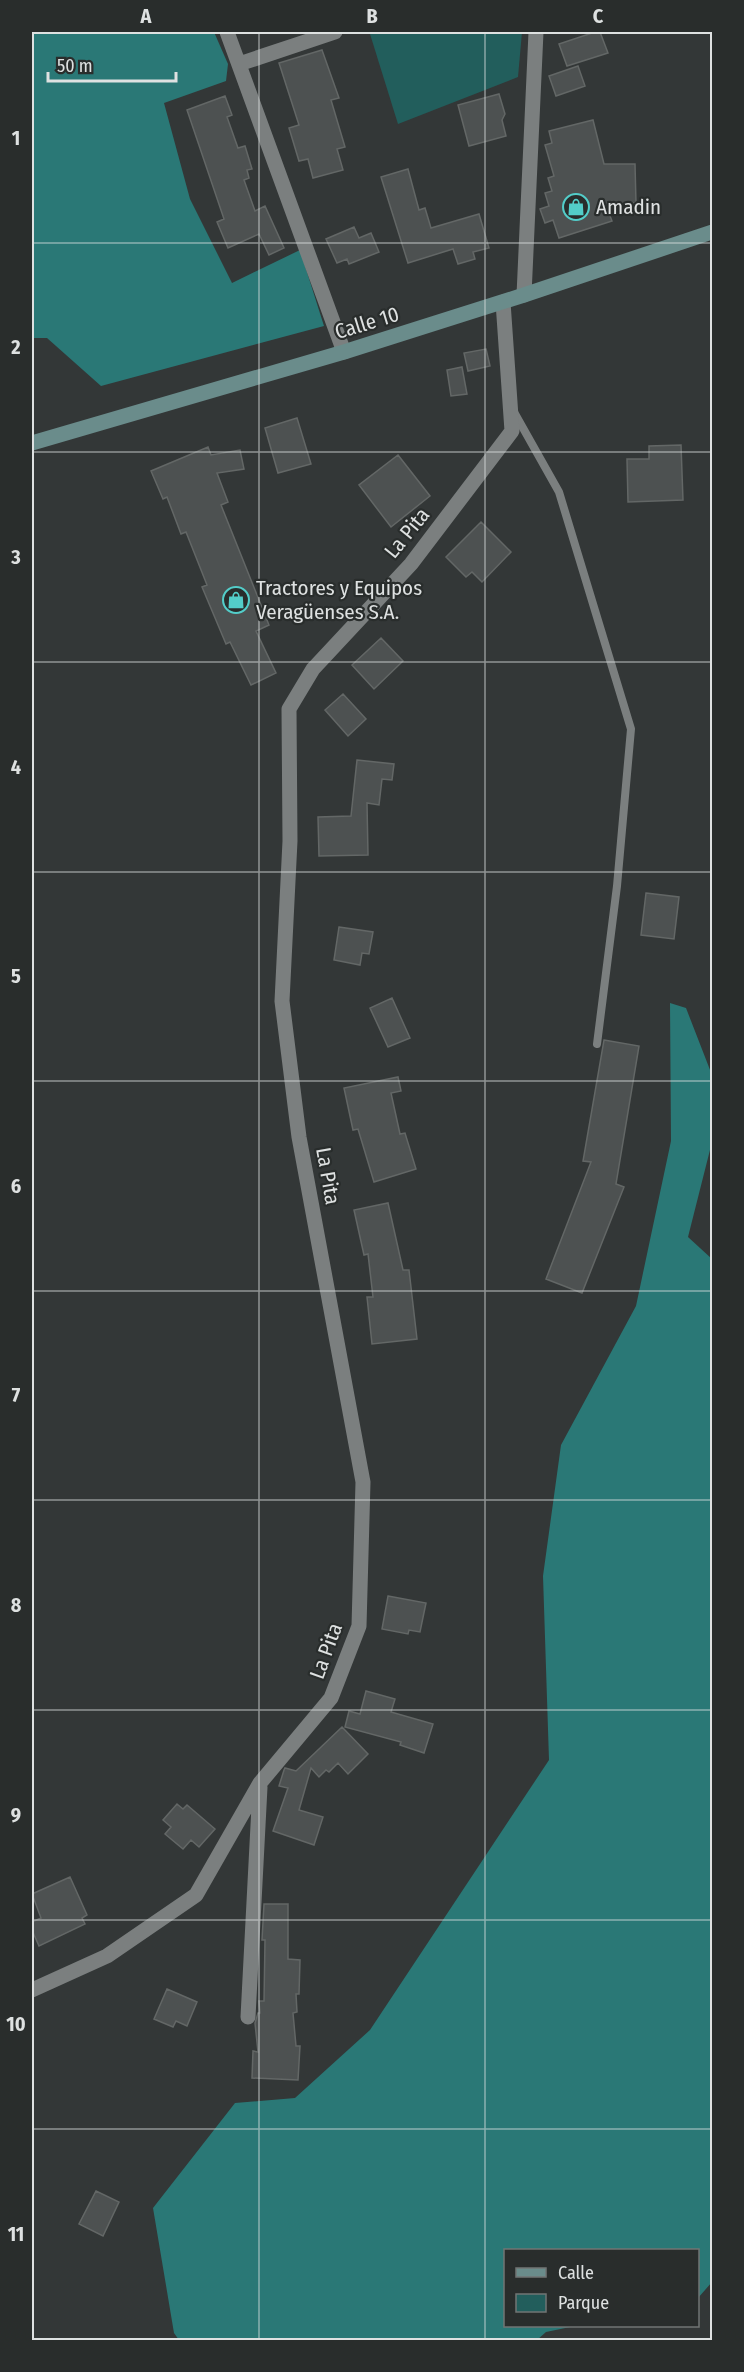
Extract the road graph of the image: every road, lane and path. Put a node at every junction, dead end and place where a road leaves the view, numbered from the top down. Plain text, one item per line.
1 (226, 32) edge
2 (335, 32) edge
3 (536, 32) edge
4 (239, 64) junction
5 (712, 232) edge
6 (524, 296) junction
7 (503, 302) junction
8 (344, 352) junction
9 (510, 406) junction
10 (32, 443) edge
11 (597, 1044) dead end
12 (260, 1783) junction
13 (32, 1990) edge
14 (248, 2017) dead end

1 - 4 street
2 - 4 street
3 - 6 street
4 - 8 street
5 - 6 main road, Calle 10
6 - 7 main road, Calle 10
7 - 8 main road, Calle 10
7 - 9 street, La Pita
8 - 10 main road, Calle 10
9 - 11 lane
9 - 12 street, La Pita
12 - 13 street, La Pita
12 - 14 street

